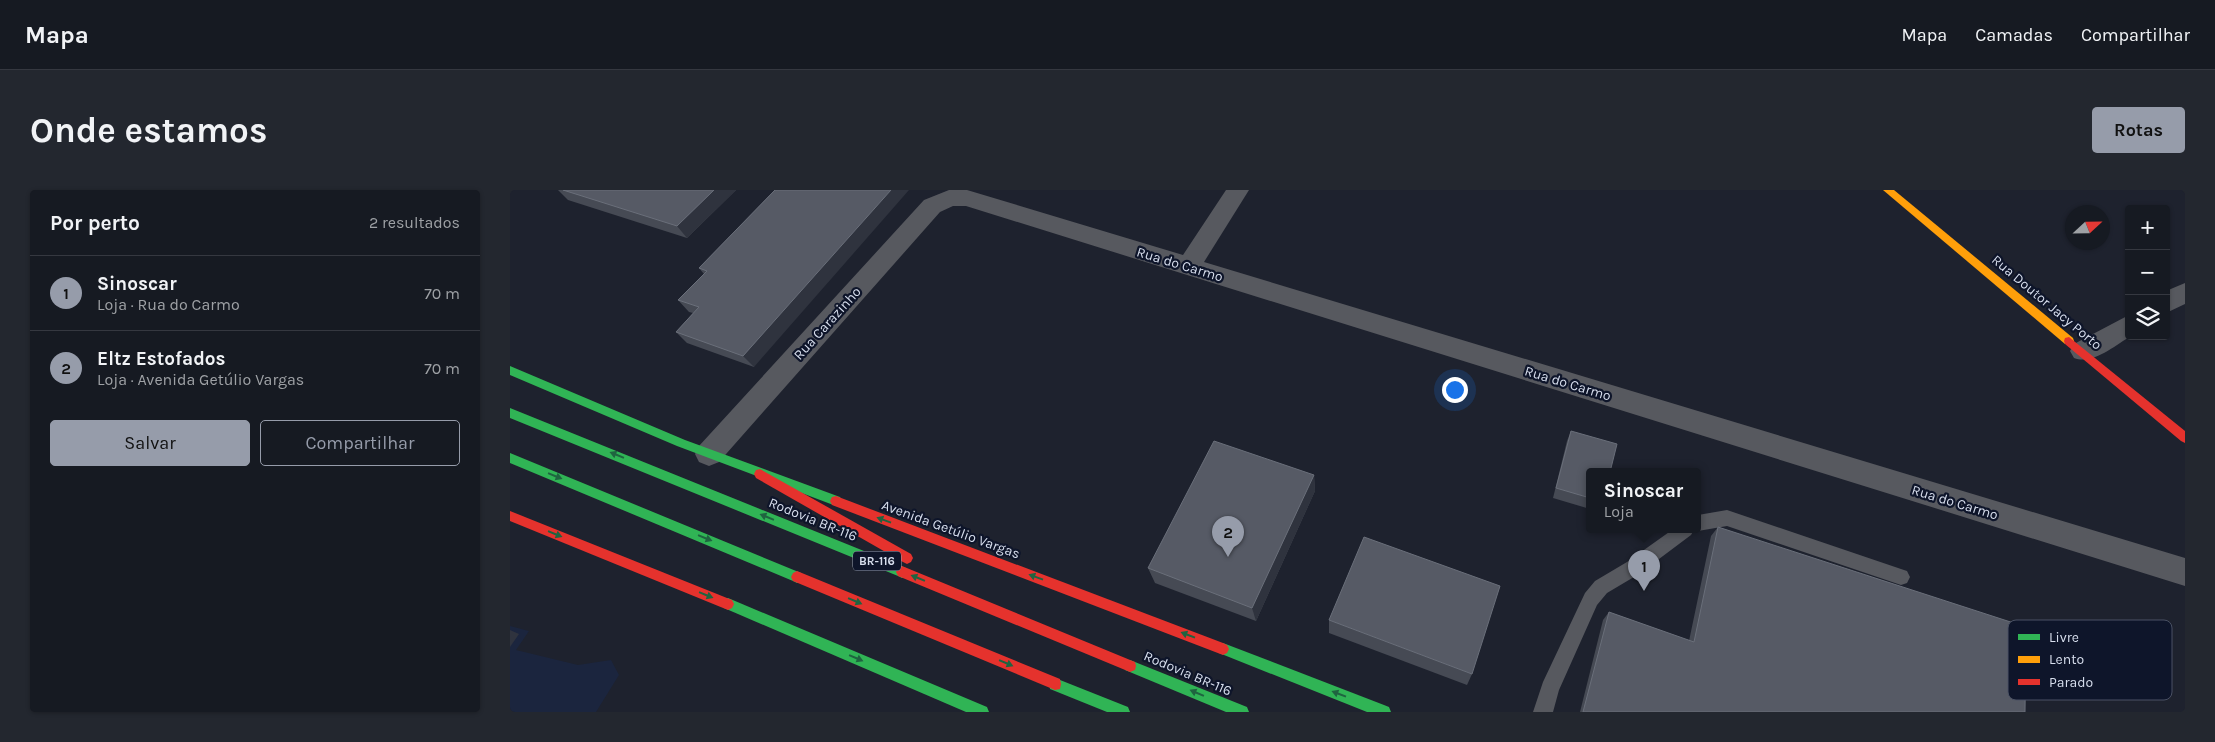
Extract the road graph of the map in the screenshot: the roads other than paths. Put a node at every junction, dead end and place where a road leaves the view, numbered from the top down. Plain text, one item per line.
1 (1238, 190) edge
2 (1888, 190) edge
3 (950, 198) joint
4 (1188, 267) junction
5 (2185, 292) edge
6 (2170, 301) edge
7 (2125, 327) edge
8 (2083, 351) junction
9 (510, 370) edge
10 (510, 413) edge
11 (2185, 438) edge
12 (709, 454) junction
13 (510, 458) edge
14 (760, 474) junction
15 (510, 516) edge
16 (1701, 522) edge
17 (1681, 533) edge
18 (914, 562) dead end
19 (931, 572) dead end
20 (2185, 572) edge
21 (1901, 577) dead end
22 (999, 611) junction
23 (982, 712) edge
24 (1124, 712) edge
25 (1242, 712) edge
26 (1384, 712) edge
27 (1543, 712) edge

1 - 4 street
2 - 8 main road, Rua Doutor Jacy Porto
3 - 4 street, Rua do Carmo
3 - 12 street, Rua Carazinho
4 - 20 street, Rua do Carmo
5 - 6 street
7 - 8 street
8 - 11 main road, Rua Doutor Jacy Porto
9 - 12 main road, Avenida Getúlio Vargas
22 -> 10 main road, Rodovia BR-116 / BR-116
12 - 14 main road, Avenida Getúlio Vargas
13 -> 24 main road
14 - 18 main road, BR-116
26 -> 14 main road, Avenida Getúlio Vargas
15 -> 23 main road
16 - 21 lane
17 - 27 lane
19 - 22 main road, BR-116
25 -> 22 main road, Rodovia BR-116 / BR-116

